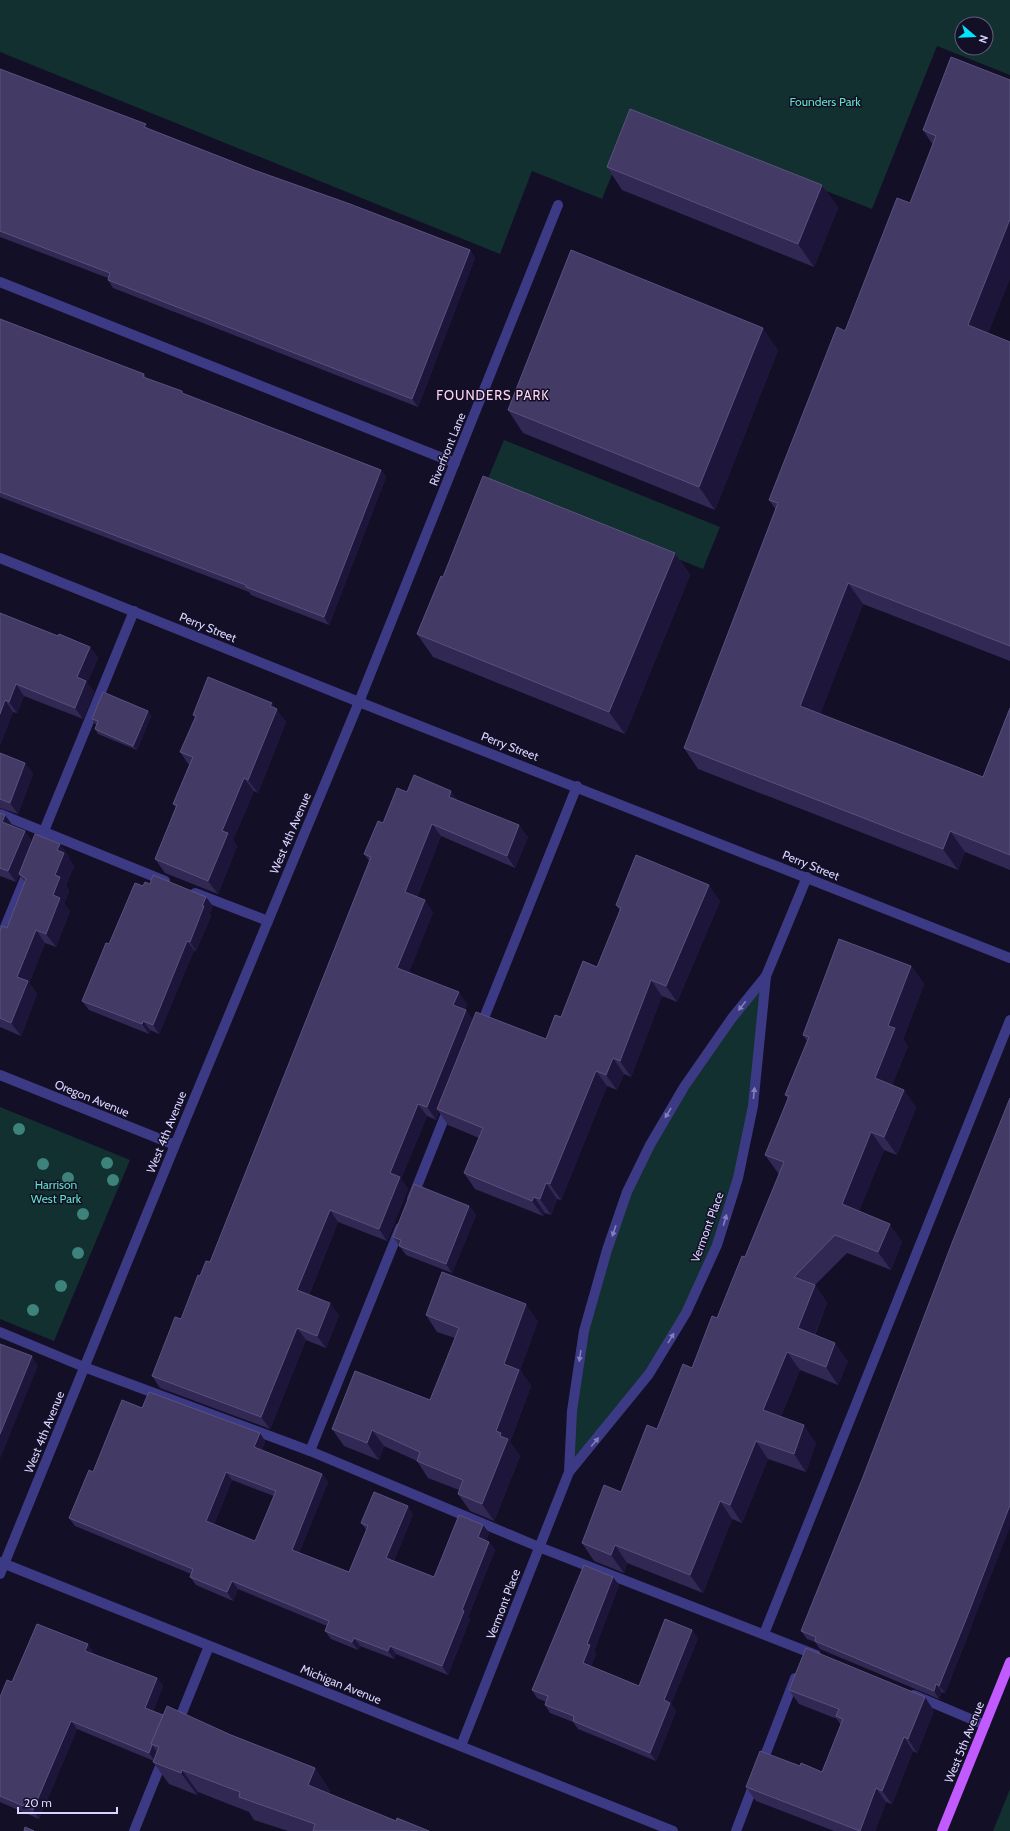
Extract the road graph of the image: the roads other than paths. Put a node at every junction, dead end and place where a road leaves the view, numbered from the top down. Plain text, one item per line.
1 (558, 205) dead end
2 (0, 282) edge
3 (455, 463) junction
4 (0, 558) edge
5 (134, 611) junction
6 (360, 702) junction
7 (577, 786) junction
8 (0, 814) edge
9 (44, 832) junction
10 (807, 877) junction
11 (175, 884) edge
12 (189, 890) edge
13 (268, 921) junction
14 (0, 939) edge
15 (1010, 958) edge
16 (766, 976) junction
17 (1010, 1020) edge
18 (476, 1038) edge
19 (0, 1075) edge
20 (452, 1097) edge
21 (175, 1145) junction
22 (0, 1332) edge
23 (84, 1367) junction
24 (310, 1451) junction
25 (570, 1472) junction
26 (539, 1548) junction
27 (2, 1562) edge
28 (0, 1574) edge
29 (764, 1634) junction
30 (209, 1646) junction
31 (803, 1657) junction
32 (827, 1659) edge
33 (1010, 1662) edge
34 (904, 1691) edge
35 (985, 1725) junction
36 (172, 1736) edge
37 (461, 1746) junction
38 (166, 1751) edge
39 (134, 1831) edge
40 (673, 1831) edge
41 (736, 1831) edge
42 (942, 1831) edge

1 - 3 street, Riverfront Lane
2 - 3 street
3 - 6 street, Riverfront Lane
4 - 5 street, Perry Street
5 - 6 street, Perry Street
5 - 9 street
6 - 7 street, Perry Street
6 - 13 street, West 4th Avenue
7 - 10 street, Perry Street
7 - 18 street
8 - 9 street
9 - 11 street
9 - 14 street
10 - 15 street, Perry Street
10 - 16 street, Vermont Place
12 - 13 street
13 - 21 street, West 4th Avenue
16 -> 25 street, Vermont Place
25 -> 16 street, Vermont Place
17 - 29 street
19 - 21 street, Oregon Avenue
20 - 24 street
21 - 23 street, West 4th Avenue
22 - 23 street
23 - 24 street
23 - 27 street, West 4th Avenue
24 - 26 street
25 - 26 street, Vermont Place
26 - 29 street
26 - 37 street, Vermont Place
27 - 28 street, West 4th Avenue
27 - 30 street, Michigan Avenue
29 - 31 street
30 - 36 street
30 - 37 street, Michigan Avenue
31 - 32 street
31 - 41 street
33 - 35 main road, West 5th Avenue
34 - 35 street
35 - 42 main road, West 5th Avenue
37 - 40 street, Michigan Avenue
38 - 39 street

